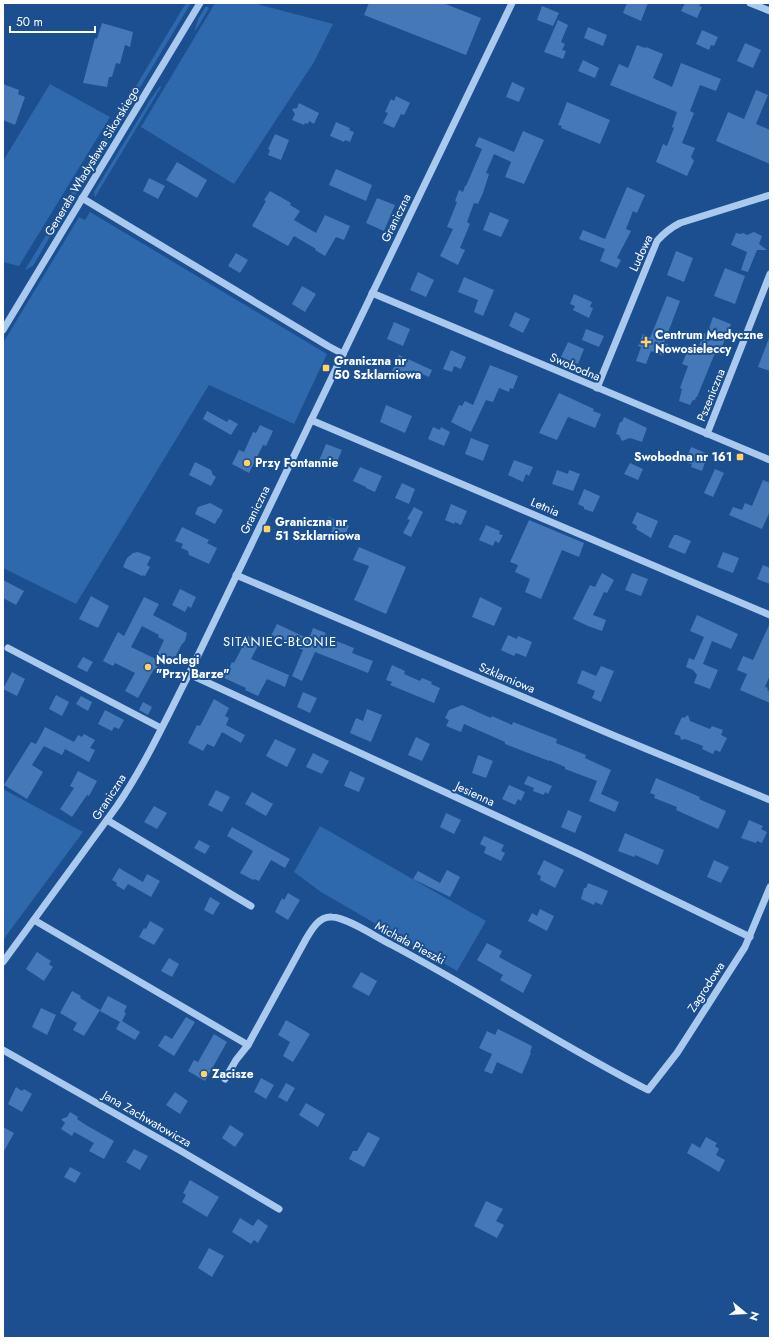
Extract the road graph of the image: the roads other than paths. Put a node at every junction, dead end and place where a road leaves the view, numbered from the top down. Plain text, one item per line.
1 (200, 3) edge
2 (512, 3) edge
3 (750, 3) edge
4 (770, 11) edge
5 (770, 195) edge
6 (82, 198) junction
7 (770, 274) edge
8 (372, 293) junction
9 (3, 330) edge
10 (343, 354) junction
11 (597, 388) junction
12 (311, 420) junction
13 (707, 434) junction
14 (770, 460) edge
15 (236, 575) junction
16 (770, 615) edge
17 (8, 648) dead end
18 (188, 674) junction
19 (161, 728) junction
20 (770, 800) edge
21 (107, 820) junction
22 (770, 887) edge
23 (251, 906) dead end
24 (34, 920) junction
25 (750, 937) junction
26 (3, 962) edge
27 (248, 1045) junction
28 (3, 1050) edge
29 (224, 1079) dead end
30 (648, 1090) joint
31 (279, 1209) dead end

1 - 6 street, Generała Władysława Sikorskiego
2 - 8 street, Graniczna
3 - 4 street
5 - 11 street, Ludowa
6 - 9 street, Generała Władysława Sikorskiego
6 - 10 street
7 - 13 street, Pszeniczna
8 - 10 street, Graniczna
8 - 11 street, Swobodna
10 - 12 street, Graniczna
11 - 13 street, Swobodna
12 - 15 street, Graniczna
12 - 16 street, Letnia
13 - 14 street, Swobodna
15 - 18 street, Graniczna
15 - 20 street, Szklarniowa
17 - 19 street
18 - 19 street, Graniczna
18 - 25 street, Jesienna
19 - 21 street, Graniczna
21 - 23 street
21 - 24 street, Graniczna
22 - 25 street, Zagrodowa
24 - 26 street, Graniczna
24 - 27 street
25 - 30 street, Zagrodowa
27 - 29 street, Michała Pieszki
27 - 30 street, Michała Pieszki
28 - 31 street, Jana Zachwatowicza

